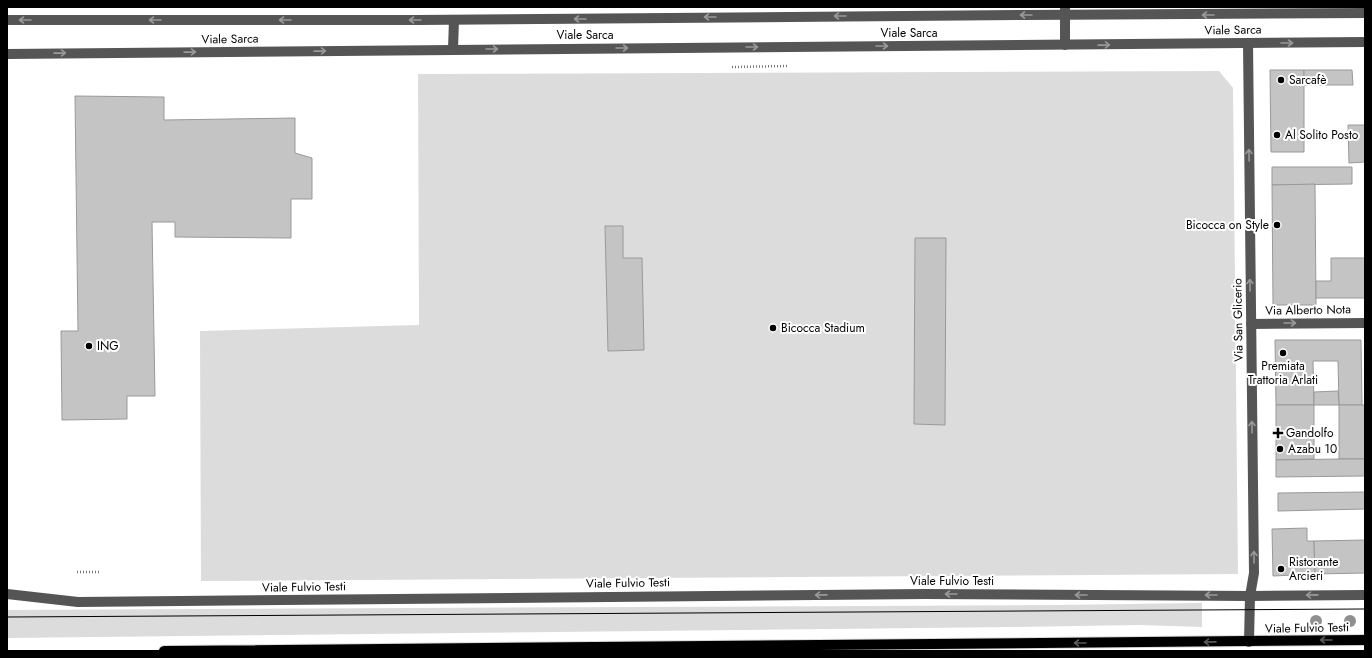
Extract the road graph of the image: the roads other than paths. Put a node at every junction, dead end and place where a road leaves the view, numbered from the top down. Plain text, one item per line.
1 (1065, 11) edge
2 (1247, 11) edge
3 (1365, 14) edge
4 (7, 20) edge
5 (454, 20) junction
6 (1365, 42) edge
7 (1248, 43) junction
8 (1065, 45) junction
9 (453, 49) junction
10 (7, 54) edge
11 (1365, 323) edge
12 (1251, 324) junction
13 (7, 594) edge
14 (1365, 595) edge
15 (1250, 596) junction
16 (1365, 640) edge
17 (1249, 646) edge
18 (164, 651) edge

2 -> 1 street, Viale Sarca
1 -> 5 street, Viale Sarca
1 - 8 street
2 - 3 street, Viale Sarca
5 -> 4 street, Viale Sarca
5 - 9 street
7 -> 6 street, Viale Sarca
8 -> 7 street, Viale Sarca
12 -> 7 street, Via San Glicerio
9 -> 8 street, Viale Sarca
10 -> 9 street, Viale Sarca
12 -> 11 street, Via Alberto Nota
15 -> 12 street, Via San Glicerio
15 -> 13 street, Viale Fulvio Testi
14 -> 15 street, Viale Fulvio Testi
15 - 17 street, Viale Fulvio Testi
16 -> 17 main road, Viale Fulvio Testi
17 -> 18 main road, Viale Fulvio Testi

